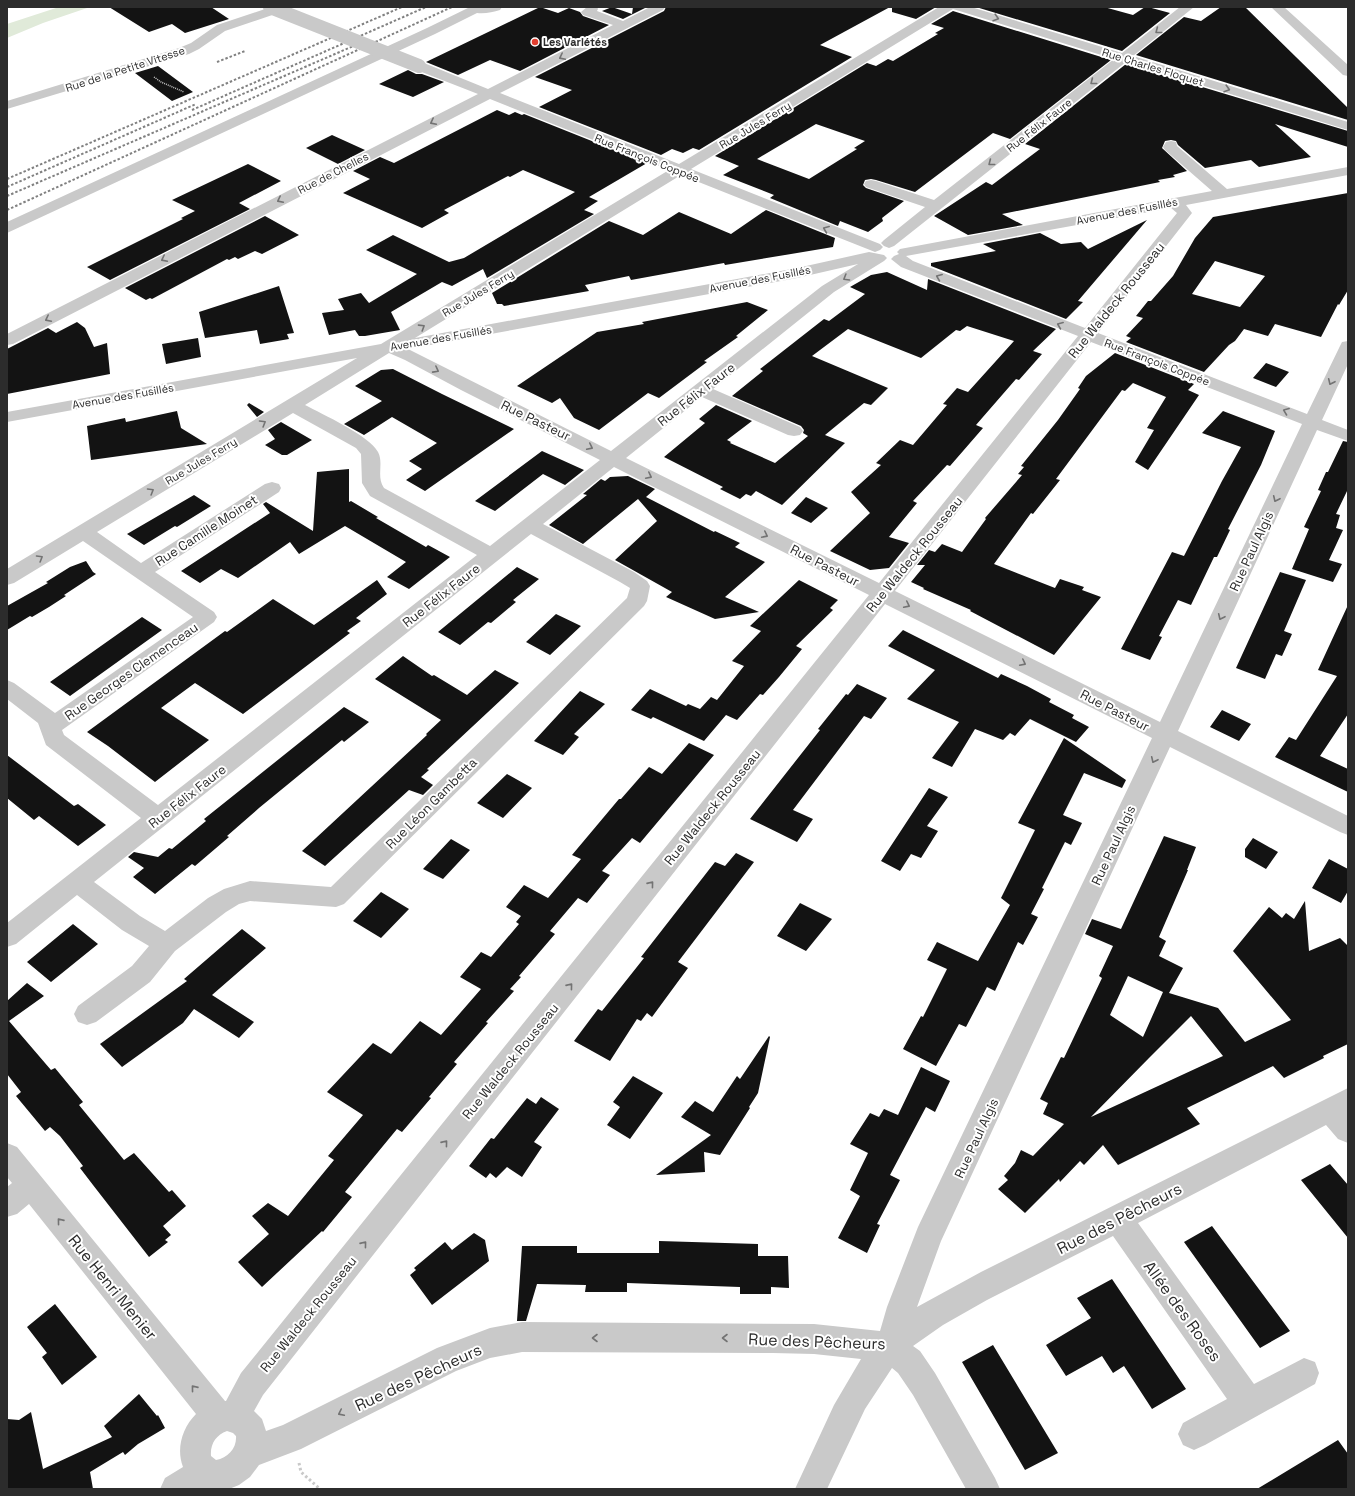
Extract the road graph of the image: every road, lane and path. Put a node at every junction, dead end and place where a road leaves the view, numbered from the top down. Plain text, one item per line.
1 (270, 7) edge
2 (283, 7) edge
3 (496, 7) edge
4 (659, 7) edge
5 (948, 7) edge
6 (958, 7) edge
7 (1188, 7) edge
8 (1277, 7) edge
9 (592, 9) dead end
10 (624, 25) junction
11 (167, 57) junction
12 (1124, 58) junction
13 (1348, 72) edge
14 (184, 92) dead end
15 (488, 94) junction
16 (7, 105) edge
17 (1348, 126) edge
18 (1171, 145) dead end
19 (679, 170) junction
20 (1348, 171) edge
21 (871, 184) dead end
22 (1223, 194) junction
23 (1174, 202) junction
24 (936, 206) junction
25 (7, 228) edge
26 (880, 251) junction
27 (902, 256) junction
28 (1088, 335) junction
29 (7, 340) edge
30 (1348, 346) edge
31 (388, 347) junction
32 (701, 390) junction
33 (292, 406) junction
34 (7, 417) edge
35 (1312, 422) junction
36 (794, 431) dead end
37 (1348, 436) edge
38 (614, 459) junction
39 (272, 488) dead end
40 (530, 525) junction
41 (83, 532) junction
42 (492, 555) junction
43 (141, 572) junction
44 (7, 578) edge
45 (882, 593) junction
46 (7, 688) edge
47 (50, 728) junction
48 (1165, 734) junction
49 (158, 818) junction
50 (1348, 826) edge
51 (77, 882) junction
52 (7, 937) edge
53 (166, 944) junction
54 (87, 1014) dead end
55 (1339, 1105) edge
56 (1348, 1130) edge
57 (7, 1156) edge
58 (31, 1185) junction
59 (7, 1204) edge
60 (1118, 1219) junction
61 (890, 1347) junction
62 (1304, 1373) dead end
63 (1249, 1403) junction
64 (227, 1417) junction
65 (1194, 1434) dead end
66 (290, 1438) junction
67 (249, 1453) junction
68 (208, 1479) edge
69 (176, 1489) edge
70 (320, 1489) edge
71 (811, 1489) edge
72 (984, 1489) edge

1 - 15 street, Rue François Coppée, bridge
2 - 11 street, Rue de la Petite Vitesse
3 - 25 street
4 - 10 street, Rue de Chelles
5 - 19 street, Rue Jules Ferry
6 -> 12 street, Rue Charles Floquet
7 -> 12 street, Rue Félix Faure
8 - 13 street
9 - 10 street
10 -> 15 street, Rue de Chelles
11 - 14 path
11 - 16 street, Rue de la Petite Vitesse
12 -> 17 street, Rue Charles Floquet
12 -> 24 street, Rue Félix Faure
15 - 19 street, Rue François Coppée
15 -> 29 street, Rue de Chelles
18 - 22 street
26 -> 19 street, Rue François Coppée
31 -> 19 street, Rue Jules Ferry
20 - 22 street, Avenue des Fusillés
21 - 24 street
22 - 23 street, Avenue des Fusillés
23 - 27 street, Avenue des Fusillés
23 - 28 street, Rue Waldeck Rousseau
24 - 26 street, Rue Félix Faure
26 - 27 street
26 - 31 street, Avenue des Fusillés
26 -> 32 street, Rue Félix Faure
28 -> 27 street, Rue François Coppée
35 -> 28 street, Rue François Coppée
28 - 45 street, Rue Waldeck Rousseau
30 -> 35 street, Rue Paul Algis
31 - 33 street, Rue Jules Ferry
31 - 34 street, Avenue des Fusillés
31 -> 38 street, Rue Pasteur
32 - 36 street
32 - 38 street, Rue Félix Faure
41 -> 33 street, Rue Jules Ferry
33 - 42 street
35 - 37 street, Rue François Coppée
35 -> 48 street, Rue Paul Algis
38 - 40 street, Rue Félix Faure
38 -> 45 street, Rue Pasteur
39 - 43 street, Rue Camille Moinet
40 - 42 street, Rue Félix Faure
40 - 53 street, Rue Léon Gambetta
41 - 43 street, Rue Georges Clemenceau
44 -> 41 street, Rue Jules Ferry
42 - 49 street, Rue Félix Faure
43 - 47 street, Rue Georges Clemenceau
45 -> 48 street, Rue Pasteur
64 -> 45 street, Rue Waldeck Rousseau
46 - 47 street
47 - 49 street
48 - 50 street, Rue Pasteur
48 -> 61 street, Rue Paul Algis
49 - 51 street, Rue Félix Faure
51 - 52 street, Rue Félix Faure
51 - 53 street
53 - 54 street
55 - 56 street
55 - 60 street, Rue des Pêcheurs
57 - 58 street, Rue Henri Menier
58 - 59 street
64 -> 58 street, Rue Henri Menier
60 - 61 street, Rue des Pêcheurs
60 - 63 street, Allée des Roses
61 -> 66 street, Rue des Pêcheurs
61 - 71 street
61 - 72 street
62 - 63 street
63 - 65 street
64 - 67 street
64 - 68 street
66 - 67 street, Rue des Pêcheurs
66 - 70 path
67 - 68 street
68 - 69 street

